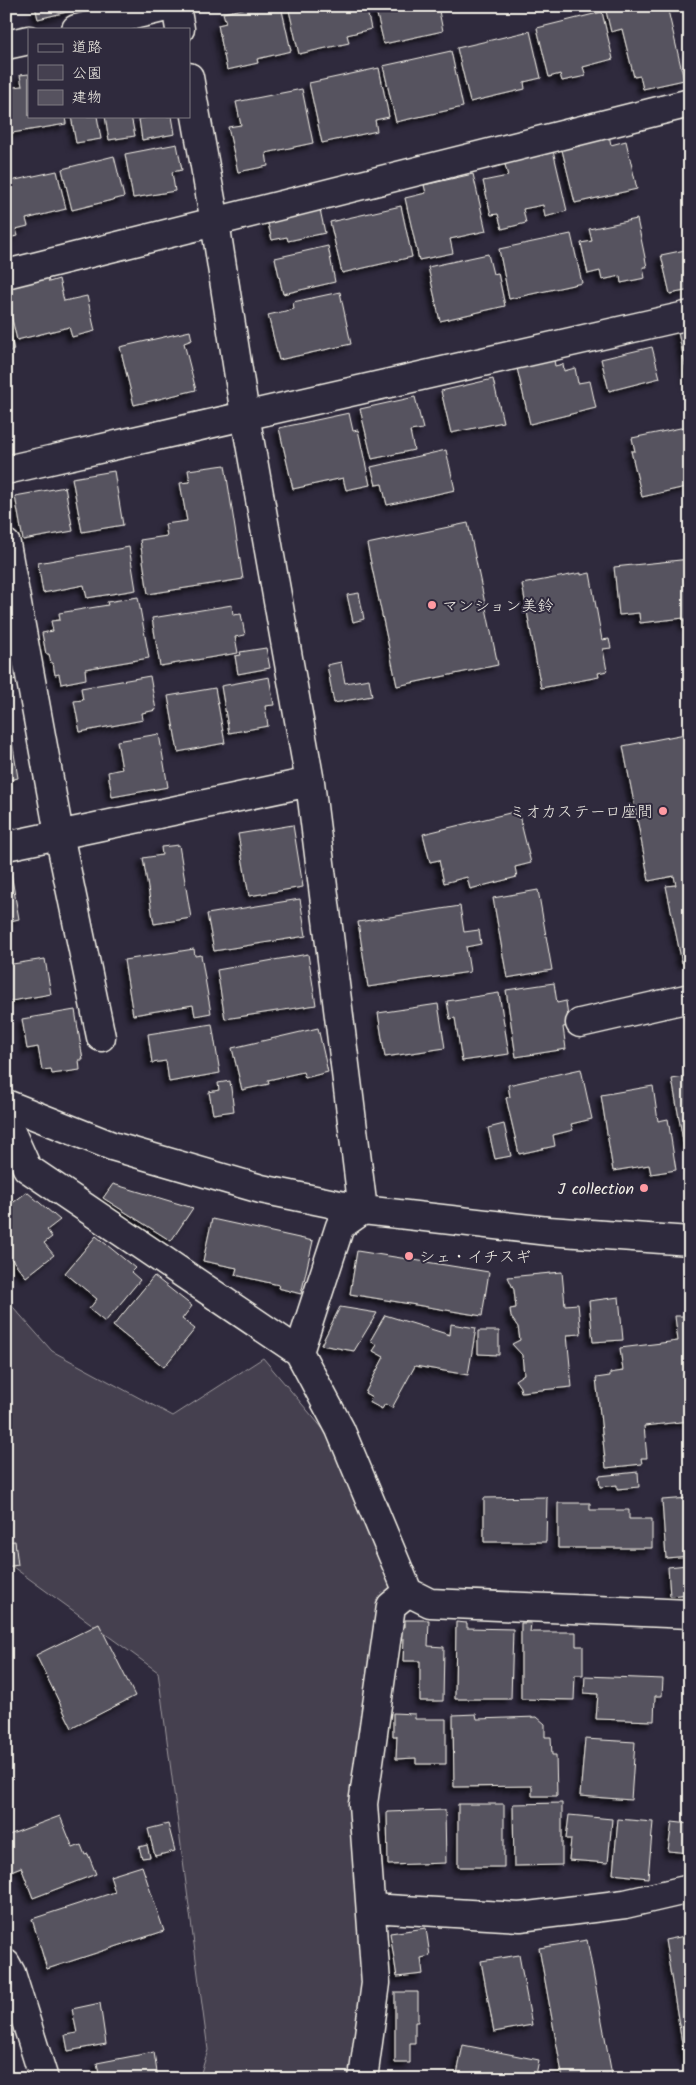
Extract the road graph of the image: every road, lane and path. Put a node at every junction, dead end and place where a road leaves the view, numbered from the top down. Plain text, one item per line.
1 (171, 6) edge
2 (176, 6) edge
3 (80, 28) edge
4 (180, 28) edge
5 (28, 40) edge
6 (6, 45) edge
7 (190, 83) edge
8 (690, 103) edge
9 (215, 222) junction
10 (6, 274) edge
11 (690, 315) edge
12 (245, 415) junction
13 (6, 470) edge
14 (6, 544) edge
15 (310, 782) junction
16 (60, 834) junction
17 (6, 846) edge
18 (690, 998) edge
19 (580, 1022) dead end
20 (101, 1037) dead end
21 (6, 1104) edge
22 (6, 1121) edge
23 (363, 1210) junction
24 (690, 1241) edge
25 (299, 1352) junction
26 (408, 1592) junction
27 (690, 1614) edge
28 (690, 1889) edge
29 (371, 1908) junction
30 (6, 1964) edge
31 (44, 2079) edge
32 (363, 2079) edge

1 - 3 street
2 - 4 street
5 - 6 street
7 - 9 street
8 - 9 street
9 - 10 street
9 - 12 street
11 - 12 street
12 - 13 street
12 - 15 street
14 - 16 street
15 - 16 street
15 - 23 street
16 - 17 street
16 - 20 street
18 - 19 street
21 - 23 street
22 - 25 street
23 - 24 street
23 - 25 street
25 - 26 street
26 - 27 street
26 - 29 street
28 - 29 street
29 - 32 street
30 - 31 street

